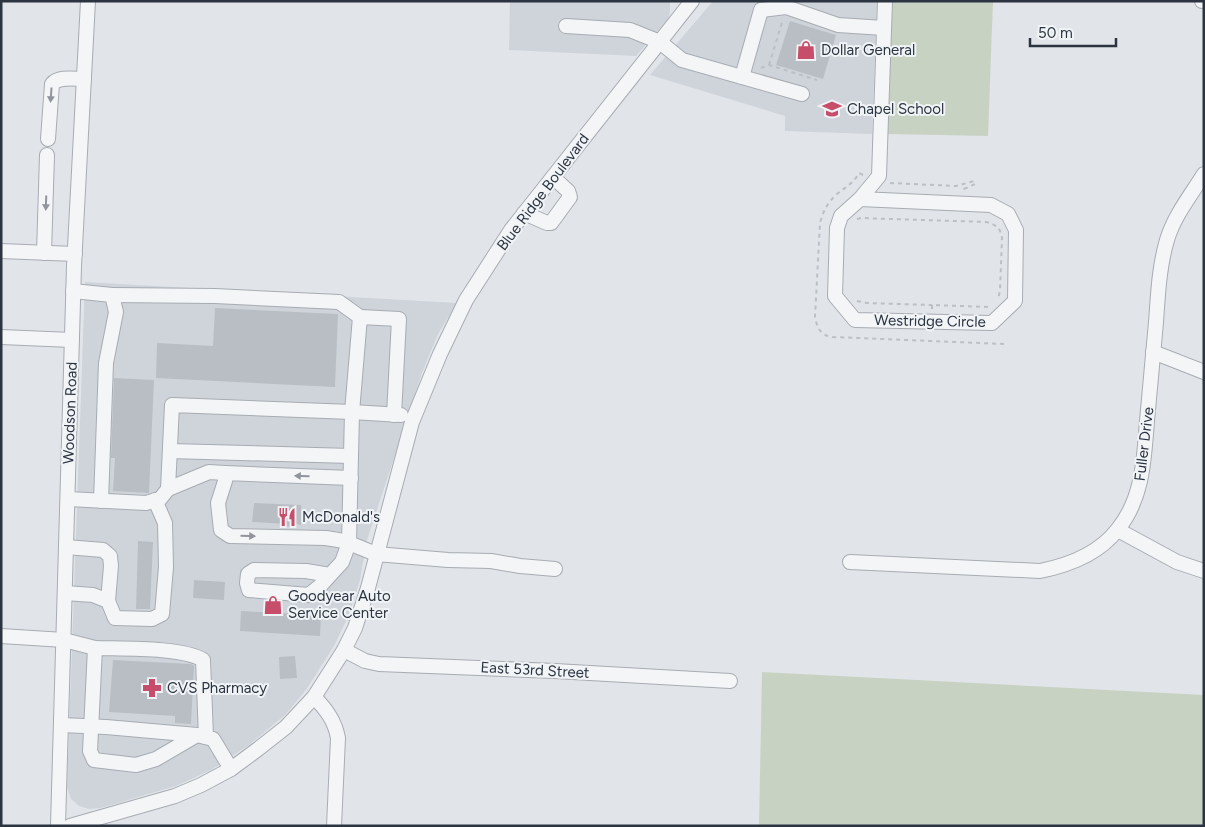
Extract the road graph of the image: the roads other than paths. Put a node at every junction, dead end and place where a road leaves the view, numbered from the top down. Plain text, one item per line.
1 (88, 1) edge
2 (677, 1) edge
3 (692, 1) edge
4 (885, 1) edge
5 (680, 17) junction
6 (566, 26) dead end
7 (884, 28) junction
8 (660, 42) junction
9 (742, 77) junction
10 (84, 79) junction
11 (802, 94) dead end
12 (48, 139) dead end
13 (47, 155) dead end
14 (1204, 174) edge
15 (553, 177) junction
16 (860, 199) junction
17 (524, 213) junction
18 (1, 250) edge
19 (44, 252) junction
20 (75, 254) junction
21 (73, 291) junction
22 (112, 295) junction
23 (360, 317) junction
24 (1, 337) edge
25 (72, 340) junction
26 (1153, 352) junction
27 (1204, 372) edge
28 (352, 412) junction
29 (394, 415) junction
30 (414, 417) junction
31 (170, 451) junction
32 (351, 456) junction
33 (225, 473) junction
34 (351, 478) junction
35 (168, 489) junction
36 (68, 499) junction
37 (155, 500) junction
38 (101, 501) junction
39 (1118, 530) junction
40 (349, 543) junction
41 (66, 547) junction
42 (376, 554) junction
43 (850, 562) dead end
44 (555, 569) dead end
45 (1204, 571) edge
46 (330, 575) junction
47 (65, 594) junction
48 (108, 601) junction
49 (1, 636) edge
50 (64, 640) junction
51 (95, 648) junction
52 (344, 650) junction
53 (730, 681) dead end
54 (314, 697) junction
55 (61, 725) junction
56 (91, 726) junction
57 (202, 736) junction
58 (231, 769) junction
59 (58, 826) edge
60 (70, 826) edge
61 (334, 826) edge

1 - 10 street, Woodson Road
2 - 5 street
3 - 5 street, Blue Ridge Boulevard
4 - 7 street, Westridge Circle
5 - 8 street, Blue Ridge Boulevard
6 - 8 street
7 - 9 street
7 - 16 street, Westridge Circle
8 - 9 street
8 - 15 street, Blue Ridge Boulevard
9 - 11 street
10 -> 12 street
10 - 20 street, Woodson Road
13 -> 19 street
14 - 26 street, Fuller Drive
15 - 17 street, Blue Ridge Boulevard
15 - 17 street
16 - 16 street, Westridge Circle
17 - 30 street, Blue Ridge Boulevard
18 - 19 street
19 - 20 street
20 - 21 street, Woodson Road
21 - 22 street
21 - 25 street, Woodson Road
22 - 23 street
22 - 38 street
23 - 28 street
23 - 29 street
24 - 25 street
25 - 36 street, Woodson Road
26 - 27 street
26 - 39 street, Fuller Drive
28 - 29 street
28 - 31 street
28 - 32 street
29 - 30 street
30 - 42 street, Blue Ridge Boulevard
31 - 32 street
31 - 35 street
32 - 34 street
34 -> 33 street
33 - 35 street
33 -> 40 street
34 - 40 street
35 - 37 street
36 - 38 street
36 - 41 street, Woodson Road
37 - 38 street
37 - 48 street
39 - 43 street, Fuller Drive
39 - 45 street
40 - 42 street
40 - 46 street
41 - 47 street, Woodson Road
41 - 48 street
42 - 44 street
42 - 52 street, Blue Ridge Boulevard
46 - 46 street
47 - 48 street
47 - 50 street, Woodson Road
49 - 50 street
50 - 51 street
50 - 55 street, Woodson Road
51 - 56 street
51 - 57 street
52 - 53 street, East 53rd Street
52 - 54 street, Blue Ridge Boulevard
54 - 58 street, Blue Ridge Boulevard
54 - 61 street
55 - 56 street
55 - 59 street, Woodson Road
56 - 57 street
56 - 57 street
57 - 58 street
58 - 60 street, Blue Ridge Boulevard

